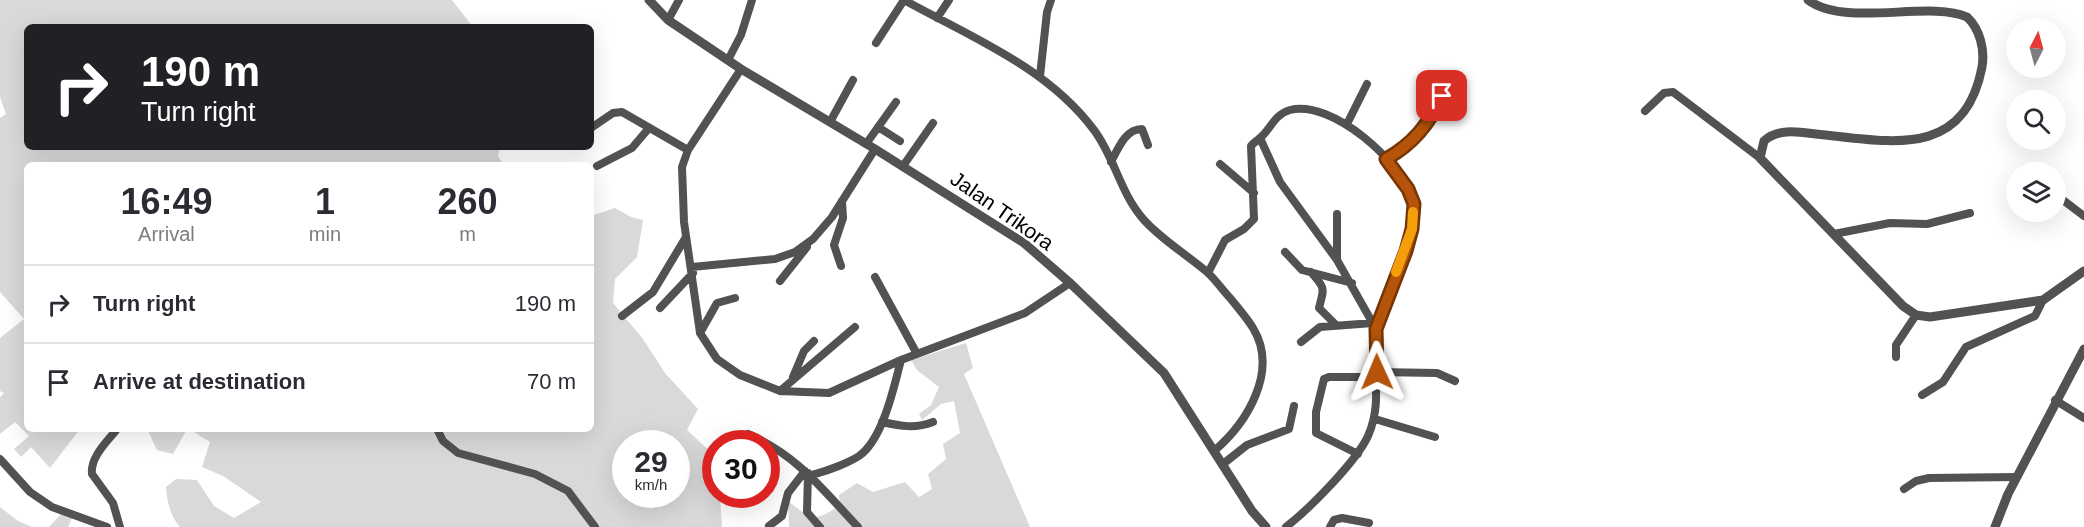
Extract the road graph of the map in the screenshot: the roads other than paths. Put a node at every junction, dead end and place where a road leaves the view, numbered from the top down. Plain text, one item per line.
1 (650, 0) edge
2 (679, 0) edge
3 (752, 0) edge
4 (904, 0) edge
5 (949, 0) edge
6 (1051, 0) edge
7 (1808, 0) edge
8 (937, 18) junction
9 (668, 20) junction
10 (876, 43) dead end
11 (728, 60) junction
12 (741, 69) junction
13 (1451, 75) dead end
14 (1040, 76) junction
15 (853, 80) dead end
16 (1367, 84) dead end
17 (896, 102) dead end
18 (1645, 111) dead end
19 (830, 122) junction
20 (933, 123) dead end
21 (1347, 124) junction
22 (594, 126) edge
23 (878, 127) junction
24 (650, 128) junction
25 (1260, 138) junction
26 (900, 141) dead end
27 (866, 144) junction
28 (1148, 145) dead end
29 (875, 149) junction
30 (688, 150) junction
31 (1760, 158) junction
32 (1386, 159) junction
33 (1111, 162) junction
34 (1221, 164) dead end
35 (597, 166) dead end
36 (903, 166) junction
37 (1254, 193) junction
38 (842, 201) junction
39 (2066, 202) edge
40 (1970, 213) dead end
41 (1337, 214) dead end
42 (2084, 216) edge
43 (1834, 234) junction
44 (686, 237) junction
45 (813, 239) junction
46 (1285, 252) dead end
47 (1337, 260) junction
48 (841, 266) dead end
49 (692, 270) junction
50 (2084, 270) edge
51 (1311, 272) junction
52 (1208, 273) junction
53 (875, 277) dead end
54 (780, 281) dead end
55 (1070, 283) junction
56 (1352, 283) junction
57 (735, 298) dead end
58 (2043, 300) junction
59 (660, 308) dead end
60 (1916, 315) junction
61 (622, 316) dead end
62 (1336, 325) junction
63 (1374, 326) junction
64 (855, 327) dead end
65 (699, 333) junction
66 (814, 341) dead end
67 (1301, 342) dead end
68 (2084, 349) edge
69 (917, 354) junction
70 (1896, 357) dead end
71 (901, 360) junction
72 (1377, 374) junction
73 (792, 378) junction
74 (1455, 381) dead end
75 (780, 391) junction
76 (1922, 395) dead end
77 (2055, 400) junction
78 (1294, 406) dead end
79 (2084, 418) edge
80 (1375, 419) junction
81 (882, 422) junction
82 (933, 422) dead end
83 (115, 432) edge
84 (438, 432) edge
85 (1435, 437) dead end
86 (780, 451) edge
87 (1214, 451) junction
88 (1358, 454) junction
89 (0, 459) edge
90 (1223, 464) junction
91 (808, 473) junction
92 (2016, 477) junction
93 (1905, 489) dead end
94 (1369, 523) dead end
95 (769, 526) edge
96 (107, 527) edge
97 (120, 527) edge
98 (595, 527) edge
99 (820, 527) edge
100 (858, 527) edge
101 (1266, 527) edge
102 (1286, 527) edge
103 (1329, 527) edge
104 (1995, 527) edge

1 - 9 street, Jalan Trikora
2 - 9 street
3 - 11 street
4 - 8 street
4 - 10 street
5 - 8 street
6 - 14 street
7 - 31 street
8 - 14 street
9 - 11 street, Jalan Trikora
11 - 12 street, Jalan Trikora
12 - 19 street, Jalan Trikora
12 - 30 street
13 - 32 street
14 - 33 street
15 - 19 street
16 - 21 street
17 - 23 street
18 - 31 street
19 - 27 street, Jalan Trikora
20 - 36 street
21 - 25 street
21 - 32 street
22 - 24 street
23 - 26 street
23 - 27 street
24 - 30 street
24 - 35 street
25 - 37 street
25 - 47 street
27 - 29 street, Jalan Trikora
28 - 33 street
29 - 36 street, Jalan Trikora
29 - 38 street
30 - 44 street
31 - 43 street
32 - 63 street
33 - 52 street
34 - 37 street
36 - 55 street, Jalan Trikora
37 - 52 street
38 - 45 street
38 - 48 street
39 - 42 street
40 - 43 street
41 - 47 street
43 - 60 street
44 - 49 street
44 - 61 street
45 - 49 street
45 - 54 street
46 - 51 street
47 - 56 street
49 - 59 street
49 - 65 street
50 - 58 street
51 - 56 street
51 - 62 street
52 - 87 street
53 - 69 street
55 - 69 street
55 - 87 street, Jalan Trikora
56 - 63 street
57 - 65 street
58 - 60 street
58 - 76 street
60 - 70 street
62 - 63 street
62 - 67 street
63 - 72 street
64 - 73 street
65 - 75 street
66 - 73 street
68 - 77 street
69 - 71 street
71 - 75 street
71 - 81 street
72 - 74 street
72 - 80 street
72 - 88 street
73 - 75 street
77 - 79 street
77 - 92 street
78 - 90 street
80 - 85 street
80 - 88 street
81 - 82 street
81 - 91 street
83 - 97 street
84 - 98 street
86 - 91 street
87 - 90 street, Jalan Trikora
88 - 102 street
89 - 96 street
90 - 101 street, Jalan Trikora
91 - 95 street
91 - 99 street
91 - 100 street
92 - 93 street
92 - 104 street
94 - 103 street

